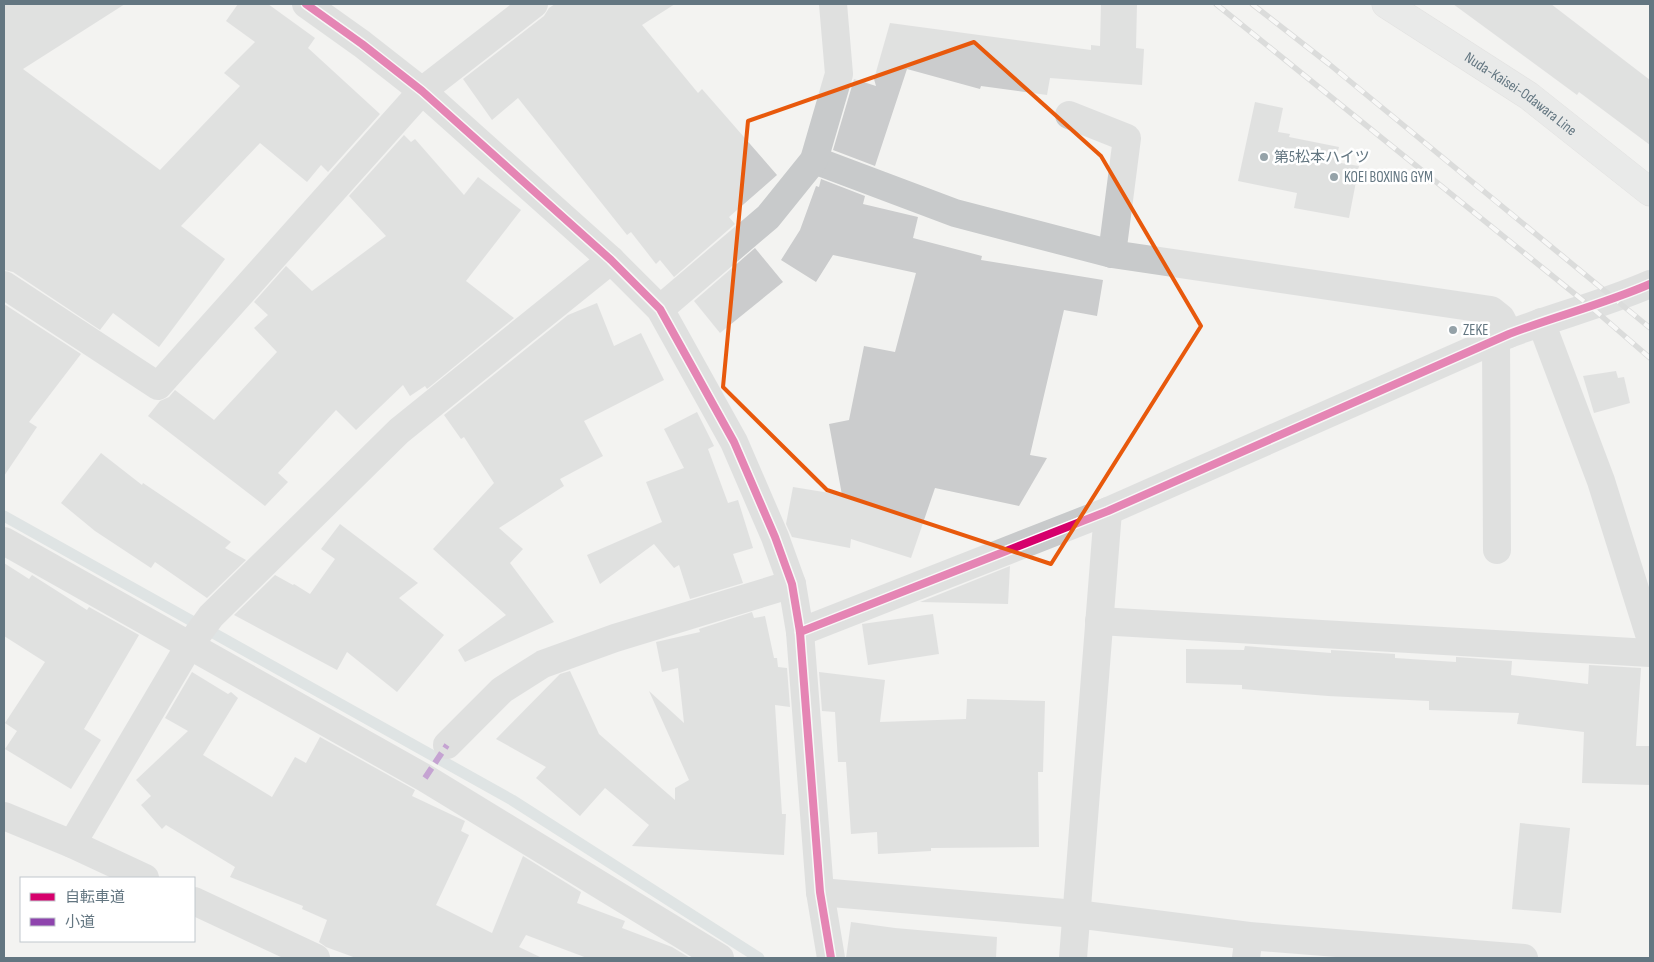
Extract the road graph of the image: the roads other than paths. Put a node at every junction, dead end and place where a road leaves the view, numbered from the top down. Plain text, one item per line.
1 (306, 4) edge
2 (534, 4) edge
3 (832, 4) edge
4 (1386, 4) edge
5 (422, 91) junction
6 (1069, 115) dead end
7 (814, 160) junction
8 (1650, 192) edge
9 (1112, 254) junction
10 (611, 260) junction
11 (1650, 284) edge
12 (4, 285) edge
13 (660, 309) junction
14 (1541, 322) junction
15 (1503, 337) junction
16 (1108, 511) junction
17 (4, 541) edge
18 (1497, 550) dead end
19 (792, 584) junction
20 (1099, 622) junction
21 (800, 632) junction
22 (1650, 638) edge
23 (189, 646) junction
24 (1650, 652) edge
25 (447, 744) dead end
26 (4, 816) edge
27 (72, 844) junction
28 (143, 877) edge
29 (820, 892) junction
30 (195, 901) edge
31 (1076, 914) junction
32 (1247, 947) edge
33 (316, 958) edge
34 (720, 958) edge
35 (831, 958) edge
36 (1073, 958) edge
37 (1524, 958) edge

1 - 5 street
2 - 5 street
3 - 7 street
4 - 8 main road, Nuda-Kaisei-Odawara Line
5 - 10 street
5 - 12 street
6 - 9 street
7 - 9 street
7 - 13 street
9 - 15 street
10 - 13 street
10 - 23 street
11 - 14 street
13 - 19 street
14 - 15 street
14 - 22 street
15 - 16 street
15 - 18 street
16 - 20 street
16 - 21 street
17 - 23 street
19 - 21 street
19 - 25 street
20 - 24 street
20 - 31 street
21 - 29 street
23 - 27 street
23 - 34 street
26 - 27 street
27 - 28 street
29 - 31 street
29 - 35 street
30 - 33 street
31 - 32 street
31 - 36 street
32 - 37 street

